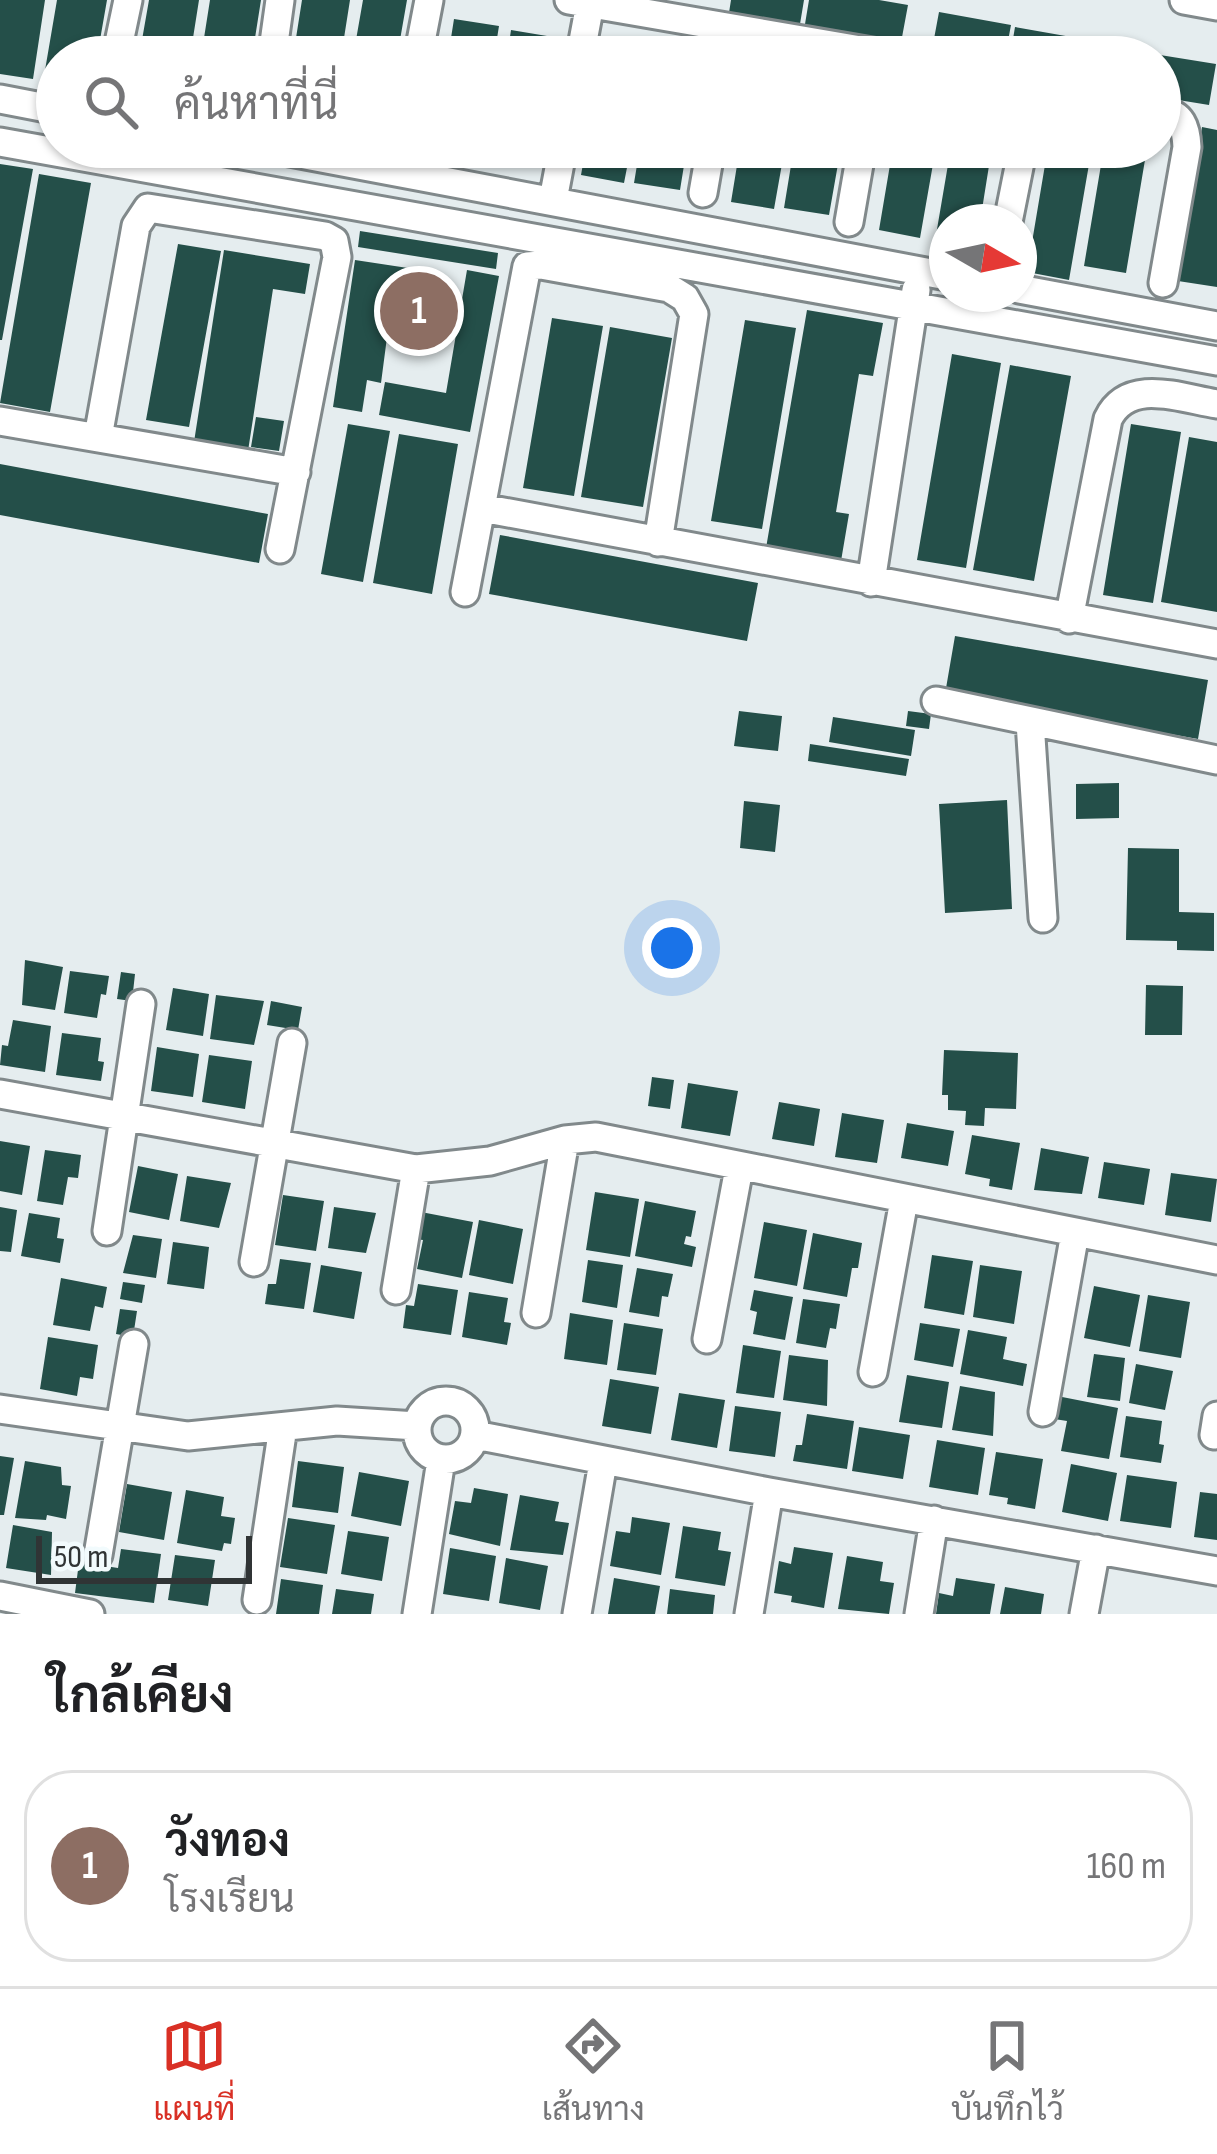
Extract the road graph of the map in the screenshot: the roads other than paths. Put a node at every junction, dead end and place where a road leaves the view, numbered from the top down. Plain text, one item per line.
1 (128, 0) edge
2 (280, 0) edge
3 (429, 0) edge
4 (1184, 0) edge
5 (580, 2) edge
6 (1217, 6) edge
7 (120, 36) edge
8 (275, 36) edge
9 (422, 36) edge
10 (580, 36) edge
11 (704, 36) edge
12 (0, 99) edge
13 (36, 106) edge
14 (1181, 121) edge
15 (0, 142) edge
16 (36, 149) edge
17 (143, 168) edge
18 (378, 168) edge
19 (559, 168) edge
20 (707, 168) edge
21 (858, 168) edge
22 (1019, 168) edge
23 (703, 193) dead end
24 (553, 200) junction
25 (1012, 204) edge
26 (849, 222) dead end
27 (919, 270) junction
28 (929, 272) edge
29 (1163, 283) dead end
30 (1037, 292) edge
31 (913, 308) junction
32 (1037, 312) edge
33 (1217, 326) edge
34 (1072, 335) junction
35 (1217, 361) edge
36 (1217, 404) edge
37 (0, 421) edge
38 (98, 437) junction
39 (296, 472) junction
40 (482, 508) junction
41 (658, 542) junction
42 (280, 549) dead end
43 (871, 582) junction
44 (465, 592) dead end
45 (1069, 619) junction
46 (1217, 644) edge
47 (936, 701) dead end
48 (1030, 722) junction
49 (1217, 760) edge
50 (1043, 918) dead end
51 (141, 1004) dead end
52 (292, 1043) dead end
53 (0, 1094) edge
54 (123, 1118) junction
55 (565, 1140) junction
56 (275, 1145) junction
57 (740, 1168) junction
58 (416, 1169) junction
59 (904, 1200) junction
60 (107, 1231) dead end
61 (1076, 1233) junction
62 (1217, 1260) edge
63 (254, 1262) dead end
64 (396, 1290) dead end
65 (536, 1313) dead end
66 (706, 1339) dead end
67 (134, 1344) dead end
68 (873, 1372) dead end
69 (0, 1409) edge
70 (1043, 1412) dead end
71 (417, 1426) junction
72 (283, 1427) junction
73 (118, 1429) junction
74 (475, 1436) junction
75 (441, 1460) junction
76 (603, 1462) junction
77 (769, 1492) junction
78 (934, 1520) junction
79 (1096, 1549) junction
80 (98, 1556) dead end
81 (1217, 1571) edge
82 (0, 1596) edge
83 (257, 1600) dead end
84 (90, 1614) edge
85 (417, 1614) edge
86 (577, 1614) edge
87 (749, 1614) edge
88 (919, 1614) edge
89 (1084, 1614) edge

1 - 7 street
2 - 8 street
3 - 9 street
4 - 6 street
5 - 10 street
5 - 11 street
12 - 13 street
14 - 29 street
15 - 16 street
17 - 31 street
18 - 24 street
19 - 24 street
20 - 23 street
21 - 26 street
22 - 25 street
24 - 27 street
27 - 28 street
27 - 31 street
30 - 33 street
31 - 34 street
31 - 43 street
32 - 34 street
34 - 35 street
36 - 45 street
37 - 38 street
38 - 39 street
38 - 39 street
39 - 42 street
40 - 41 street
40 - 41 street
40 - 44 street
41 - 43 street
43 - 45 street
45 - 46 street
47 - 48 street
48 - 49 street
48 - 50 street
51 - 54 street
52 - 56 street
53 - 54 street
54 - 56 street
54 - 60 street
55 - 57 street
55 - 58 street
55 - 65 street
56 - 58 street
56 - 63 street
57 - 59 street
57 - 66 street
58 - 64 street
59 - 61 street
59 - 68 street
61 - 62 street
61 - 70 street
67 - 73 street
69 - 73 street
71 - 72 street
71 - 74 street
71 - 75 street
72 - 73 street
72 - 83 street
73 - 80 street
74 - 75 street
74 - 76 street
75 - 85 street
76 - 77 street
76 - 86 street
77 - 78 street
77 - 87 street
78 - 79 street
78 - 88 street
79 - 81 street
79 - 89 street
82 - 84 street

